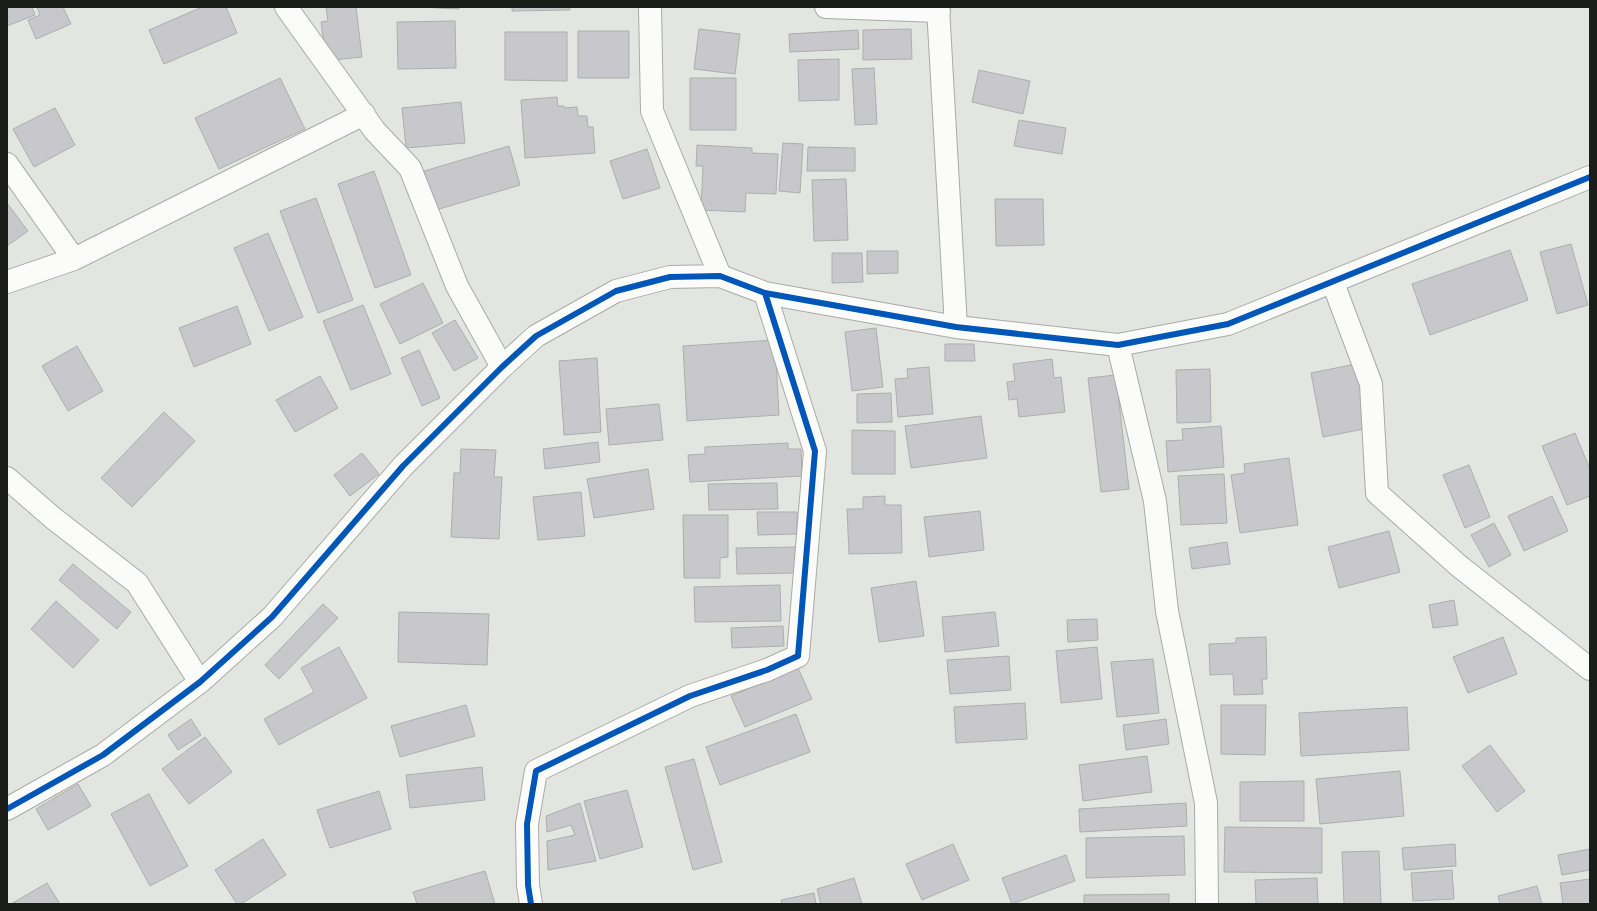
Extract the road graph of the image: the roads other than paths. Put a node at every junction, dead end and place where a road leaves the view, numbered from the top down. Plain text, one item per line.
1 (286, 7) edge
2 (650, 7) edge
3 (826, 7) edge
4 (938, 9) edge
5 (364, 114) junction
6 (7, 164) edge
7 (1590, 177) edge
8 (74, 259) junction
9 (720, 276) junction
10 (7, 282) edge
11 (1333, 283) junction
12 (765, 293) junction
13 (956, 327) junction
14 (1118, 345) junction
15 (502, 367) junction
16 (7, 478) edge
17 (1590, 669) edge
18 (200, 682) junction
19 (7, 809) edge
20 (531, 904) edge
21 (1206, 904) edge

1 - 5 street
2 - 9 street
3 - 4 street
4 - 13 street
5 - 8 street
5 - 15 street
6 - 8 street
7 - 11 street
8 - 10 street
9 - 12 street
9 - 15 street
11 - 14 street
11 - 17 street
12 - 13 street
12 - 20 street
13 - 14 street
14 - 21 street
15 - 18 street
16 - 18 street
18 - 19 street

